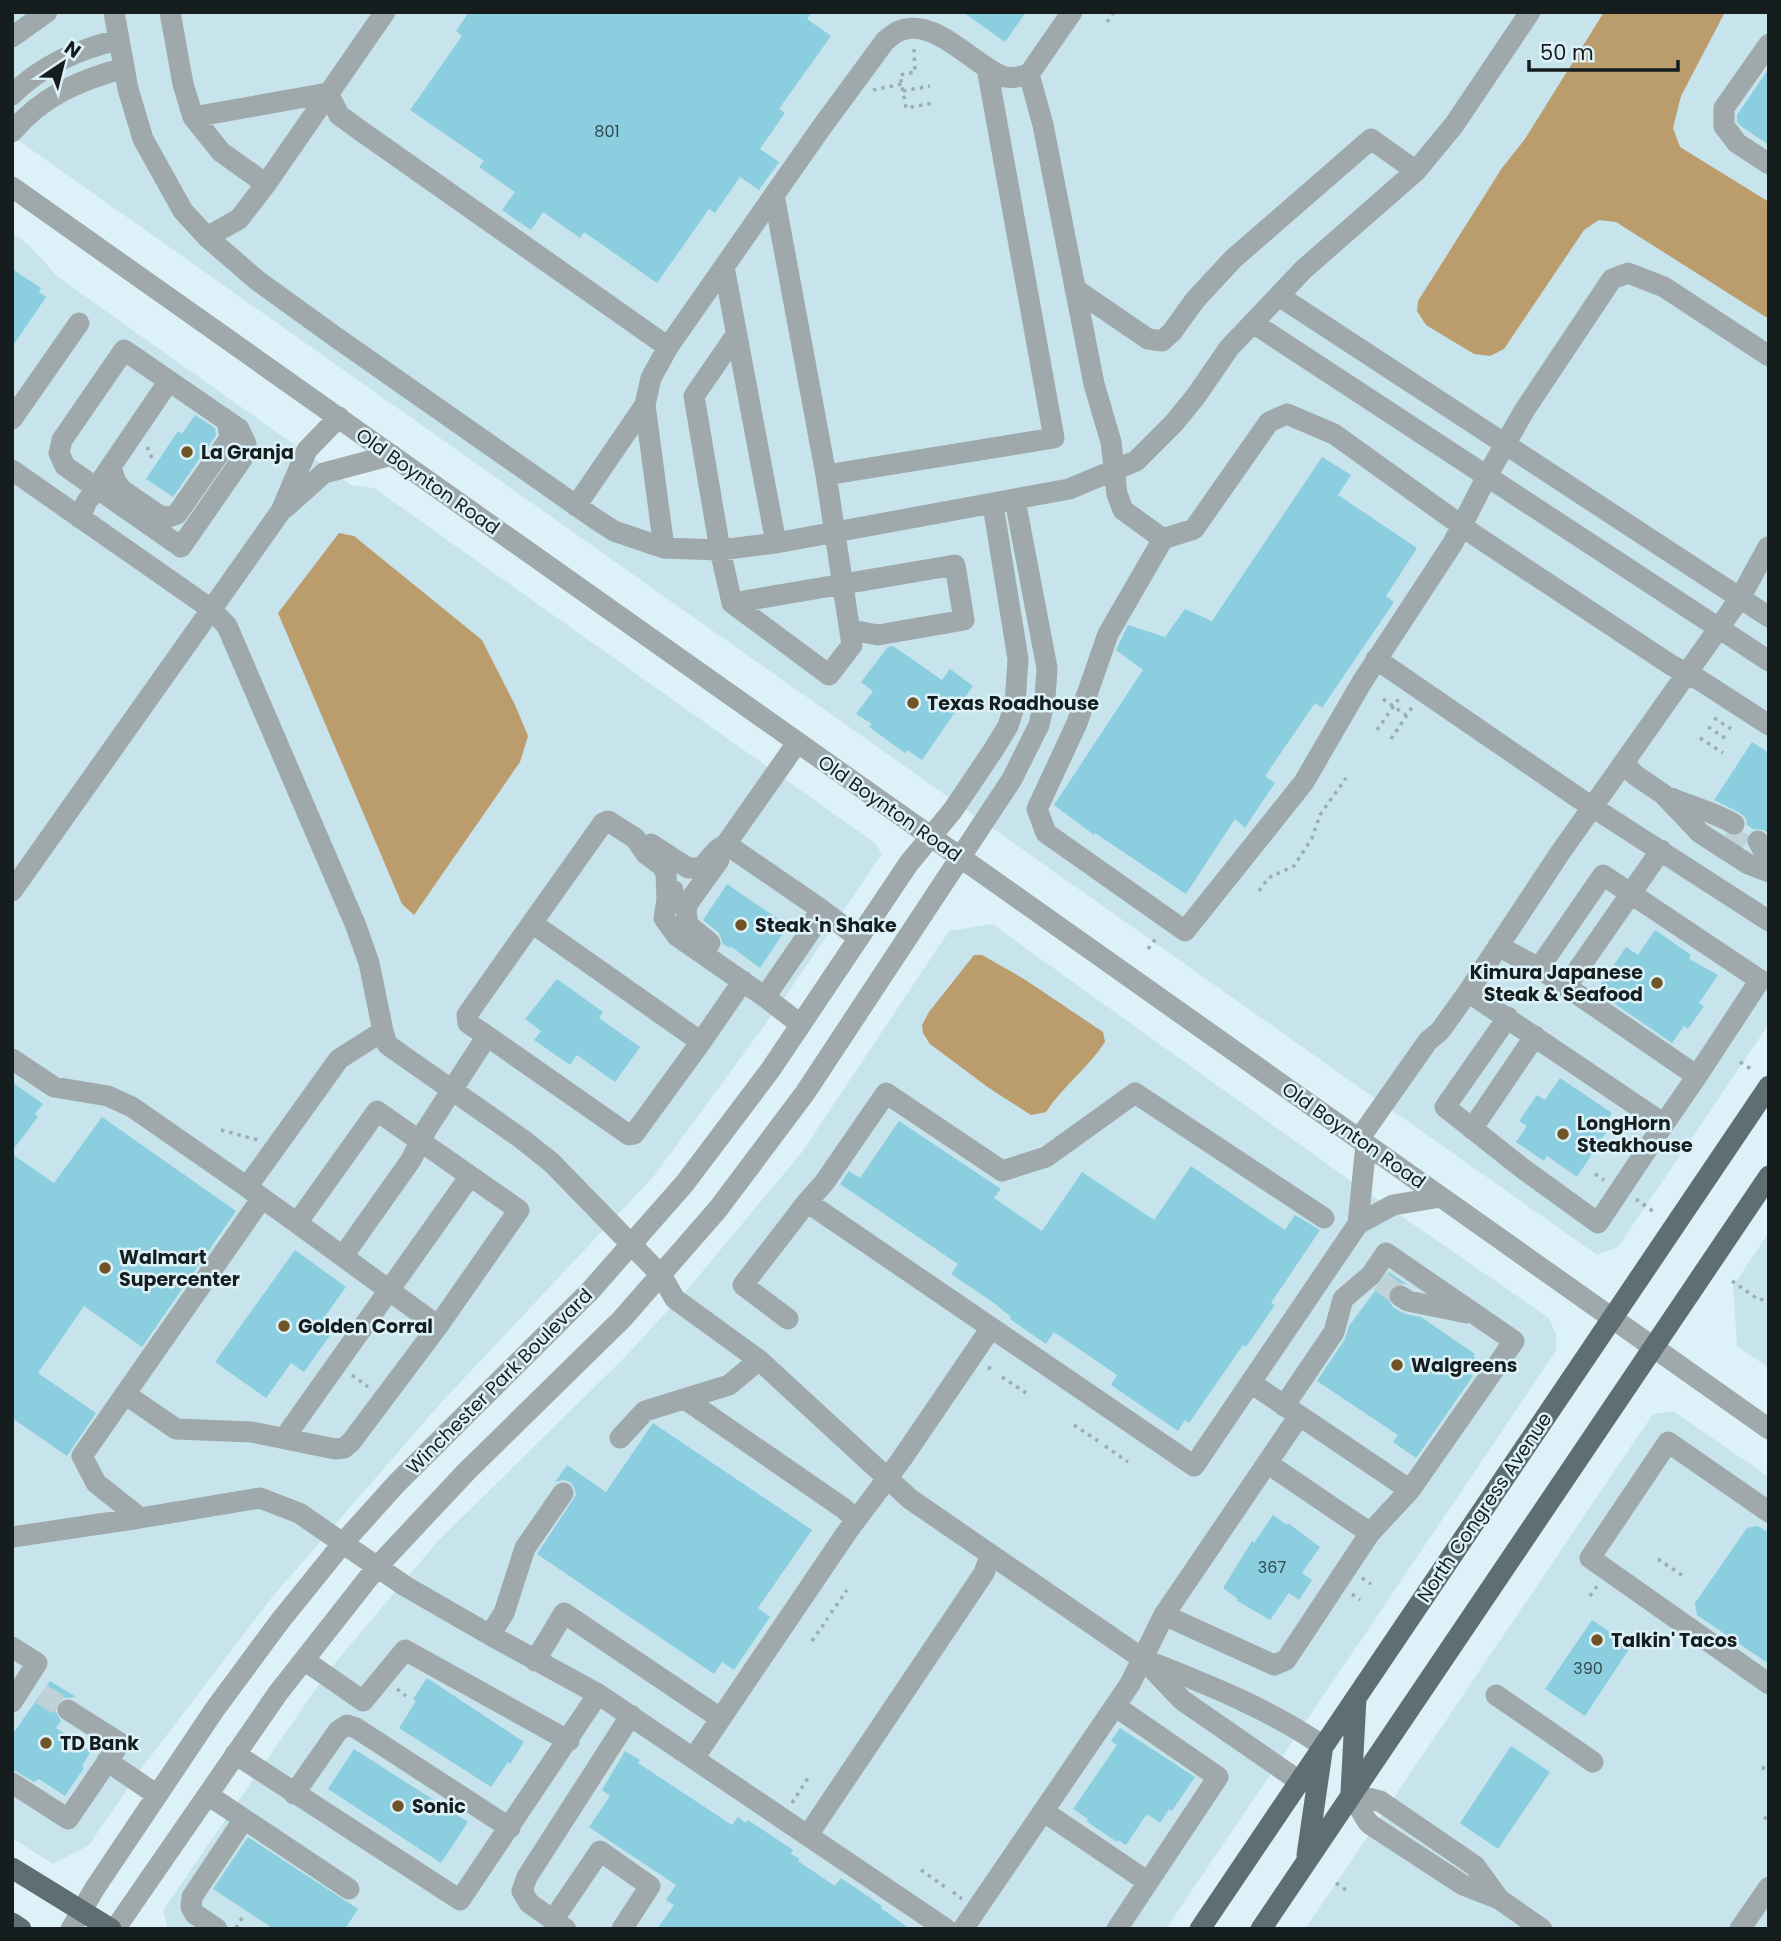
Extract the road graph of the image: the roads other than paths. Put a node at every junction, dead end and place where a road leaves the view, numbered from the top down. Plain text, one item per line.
1 (47, 12) edge
2 (114, 12) edge
3 (170, 12) edge
4 (385, 12) edge
5 (1072, 12) edge
6 (1530, 12) edge
7 (12, 37) edge
8 (119, 40) junction
9 (1769, 44) edge
10 (124, 68) junction
11 (987, 68) junction
12 (1029, 75) junction
13 (328, 93) junction
14 (12, 95) edge
15 (193, 117) junction
16 (12, 132) edge
17 (1769, 164) edge
18 (1416, 171) junction
19 (266, 184) junction
20 (12, 187) edge
21 (774, 195) junction
22 (207, 237) junction
23 (724, 267) junction
24 (1075, 289) junction
25 (1279, 296) junction
26 (79, 323) dead end
27 (1253, 323) junction
28 (736, 335) junction
29 (668, 347) junction
30 (1769, 355) edge
31 (169, 381) junction
32 (646, 405) junction
33 (339, 417) junction
34 (12, 419) edge
35 (228, 421) junction
36 (1505, 446) junction
37 (392, 455) junction
38 (111, 468) junction
39 (12, 470) edge
40 (1114, 472) junction
41 (826, 475) junction
42 (1487, 475) junction
43 (97, 488) junction
44 (1015, 500) junction
45 (993, 505) junction
46 (576, 506) junction
47 (281, 512) junction
48 (80, 518) junction
49 (1462, 525) junction
50 (835, 531) junction
51 (1163, 539) junction
52 (776, 543) junction
53 (181, 547) junction
54 (1768, 547) edge
55 (664, 548) junction
56 (720, 550) junction
57 (161, 575) junction
58 (842, 584) junction
59 (1740, 598) junction
60 (732, 603) junction
61 (211, 609) junction
62 (1769, 617) edge
63 (1718, 628) junction
64 (851, 630) junction
65 (1376, 659) junction
66 (1769, 661) edge
67 (1686, 673) junction
68 (1769, 725) edge
69 (797, 743) junction
70 (1624, 762) junction
71 (1662, 794) junction
72 (1592, 807) junction
73 (1730, 829) tunnel mouth
74 (931, 837) junction
75 (635, 838) junction
76 (731, 848) junction
77 (1661, 850) junction
78 (960, 857) junction
79 (688, 868) junction
80 (1769, 872) edge
81 (12, 891) edge
82 (1631, 894) junction
83 (667, 900) junction
84 (819, 908) junction
85 (1769, 921) edge
86 (532, 923) junction
87 (859, 937) junction
88 (1498, 946) junction
89 (1539, 968) junction
90 (743, 981) junction
91 (1566, 986) junction
92 (769, 991) junction
93 (1468, 992) junction
94 (1507, 1017) junction
95 (800, 1024) junction
96 (383, 1031) junction
97 (487, 1036) junction
98 (1535, 1036) junction
99 (701, 1042) junction
100 (12, 1059) edge
101 (1697, 1076) junction
102 (1769, 1086) edge
103 (452, 1089) junction
104 (1664, 1124) junction
105 (1472, 1129) junction
106 (420, 1141) junction
107 (1363, 1142) junction
108 (470, 1176) junction
109 (1769, 1176) edge
110 (254, 1192) junction
111 (1441, 1197) junction
112 (807, 1202) junction
113 (1324, 1218) dead end
114 (297, 1223) junction
115 (1358, 1224) junction
116 (632, 1245) junction
117 (343, 1256) junction
118 (661, 1275) junction
119 (1318, 1282) junction
120 (389, 1290) junction
121 (1400, 1296) tunnel mouth
122 (1343, 1298) junction
123 (1476, 1315) junction
124 (1612, 1318) junction
125 (788, 1319) dead end
126 (438, 1326) junction
127 (991, 1328) junction
128 (1654, 1347) junction
129 (760, 1360) junction
130 (1251, 1383) junction
131 (125, 1394) junction
132 (685, 1398) junction
133 (1291, 1411) junction
134 (1769, 1429) edge
135 (285, 1437) junction
136 (620, 1438) dead end
137 (1267, 1463) junction
138 (886, 1479) junction
139 (1410, 1490) junction
140 (563, 1493) dead end
141 (1769, 1512) edge
142 (139, 1518) junction
143 (856, 1520) junction
144 (1370, 1533) junction
145 (12, 1537) edge
146 (343, 1544) junction
147 (990, 1556) junction
148 (377, 1567) junction
149 (1164, 1615) junction
150 (490, 1636) junction
151 (12, 1647) edge
152 (1143, 1659) junction
153 (304, 1660) junction
154 (535, 1661) junction
155 (1769, 1684) edge
156 (598, 1694) junction
157 (1496, 1695) dead end
158 (1356, 1696) junction
159 (12, 1702) edge
160 (1115, 1706) junction
161 (68, 1710) tunnel mouth
162 (631, 1716) junction
163 (720, 1718) junction
164 (569, 1741) junction
165 (1323, 1746) junction
166 (235, 1754) junction
167 (694, 1758) junction
168 (107, 1761) junction
169 (1592, 1762) dead end
170 (1299, 1781) junction
171 (12, 1783) edge
172 (294, 1794) junction
173 (1351, 1794) junction
174 (157, 1795) junction
175 (208, 1795) junction
176 (1043, 1811) junction
177 (244, 1819) junction
178 (510, 1828) junction
179 (808, 1835) junction
180 (1306, 1860) junction
181 (12, 1868) edge
182 (1148, 1882) junction
183 (1769, 1887) edge
184 (349, 1889) dead end
185 (76, 1920) edge
186 (12, 1923) edge
187 (559, 1924) edge
188 (227, 1928) edge
189 (21, 1929) edge
190 (113, 1929) edge
191 (622, 1929) edge
192 (946, 1929) edge
193 (963, 1929) edge
194 (1117, 1929) edge
195 (1200, 1929) edge
196 (1261, 1929) edge
197 (1542, 1929) edge
198 (1740, 1929) edge

1 - 7 street
2 - 8 street
3 - 15 street
4 - 13 street
5 - 12 street
6 - 18 street
8 - 10 street
8 - 14 street
9 - 17 street
10 - 16 street
10 - 22 street
11 - 12 street
11 - 21 street
11 - 41 street
12 - 24 street
13 - 15 street
13 - 19 street
13 - 29 street
15 - 19 street
18 - 24 street
18 - 25 street
19 - 22 street
20 - 33 street, Old Boynton Road
21 - 23 street
21 - 41 street
22 - 46 street
23 - 28 street
23 - 29 street
24 - 40 street
25 - 27 street
25 - 36 street
26 - 34 street
27 - 40 street
27 - 42 street
28 - 52 street
28 - 56 street
29 - 32 street
30 - 36 street
31 - 35 street
31 - 38 street
31 - 43 street
32 - 46 street
32 - 55 street
33 - 37 street, Old Boynton Road
33 - 47 street
35 - 38 street
35 - 53 street
36 - 42 street
36 - 59 street
37 - 47 street
37 - 69 street, Old Boynton Road
38 - 43 street
39 - 48 street
40 - 44 street
40 - 51 street
41 - 50 street
42 - 49 street
42 - 63 street
43 - 48 street
43 - 53 street
44 - 45 street
44 - 78 street
45 - 50 street
45 - 74 street, Winchester Park Boulevard
46 - 55 street
47 - 61 street
48 - 57 street
49 - 51 street
49 - 65 street
49 - 67 street
50 - 52 street
50 - 58 street
51 - 65 street
52 - 56 street
53 - 57 street
54 - 59 street
55 - 56 street
56 - 60 street
57 - 61 street
58 - 60 street
58 - 64 street
58 - 64 street
59 - 62 street
59 - 63 street
60 - 64 street
61 - 81 street
61 - 96 street
63 - 66 street
63 - 67 street
65 - 72 street
67 - 68 street
67 - 70 street
69 - 74 street, Old Boynton Road
69 - 76 street
70 - 71 street
70 - 72 street
71 - 73 street
71 - 80 street
72 - 77 street
72 - 88 street
74 - 78 street, Old Boynton Road
74 - 87 street, Winchester Park Boulevard
75 - 79 street
75 - 83 street
75 - 86 street
76 - 79 street
76 - 84 street
76 - 92 street
77 - 82 street
77 - 85 street
78 - 107 street, Old Boynton Road
78 - 118 street
79 - 83 street
82 - 89 street
82 - 91 street
82 - 101 street
83 - 90 street
84 - 87 street
84 - 92 street
86 - 97 street
86 - 99 street
87 - 95 street, Winchester Park Boulevard
88 - 89 street
88 - 93 street
89 - 91 street
90 - 92 street
90 - 99 street
91 - 101 street
92 - 95 street
93 - 94 street
93 - 107 street
94 - 98 street
94 - 105 street
95 - 116 street, Winchester Park Boulevard
96 - 103 street
96 - 110 street
97 - 99 street
97 - 103 street
98 - 104 street
98 - 105 street
100 - 110 street
101 - 104 street
102 - 124 main road, North Congress Avenue
103 - 106 street
103 - 116 street
104 - 105 street
106 - 108 street
106 - 114 street
106 - 117 street
107 - 111 street, Old Boynton Road
107 - 115 street
108 - 120 street
108 - 126 street
109 - 128 main road
110 - 114 street
110 - 131 street
111 - 115 street
111 - 124 street, Old Boynton Road
112 - 113 street
112 - 125 street
112 - 127 street
114 - 117 street
115 - 119 street
116 - 118 street
116 - 146 street, Winchester Park Boulevard
117 - 120 street
118 - 129 street
118 - 148 street
119 - 122 street
119 - 130 street
120 - 126 street
120 - 135 street
121 - 123 street
122 - 123 street
122 - 133 street
123 - 139 street
124 - 128 street, Old Boynton Road
124 - 158 main road, North Congress Avenue
126 - 135 street
127 - 130 street
127 - 138 street
128 - 134 street, Old Boynton Road
128 - 173 main road
129 - 132 street
129 - 138 street
130 - 133 street
131 - 135 street
131 - 142 street
132 - 136 street
132 - 143 street
133 - 137 street
133 - 139 street
137 - 144 street
137 - 149 street
138 - 143 street
138 - 147 street
139 - 144 street
140 - 150 street
141 - 155 street
142 - 145 street
142 - 146 street
143 - 163 street
144 - 149 street
146 - 148 street
146 - 174 street, Winchester Park Boulevard
147 - 152 street
147 - 179 street
148 - 150 street
148 - 153 street
149 - 152 street
150 - 154 street
151 - 159 street
152 - 160 street
152 - 165 street
152 - 170 street
153 - 164 street
153 - 166 street
154 - 156 street
154 - 163 street
156 - 162 street
156 - 164 street
157 - 169 street
158 - 165 main road, North Congress Avenue
158 - 173 main road
160 - 176 street
160 - 182 street
161 - 168 street
162 - 167 street
162 - 187 street
163 - 167 street
164 - 178 street
165 - 170 main road, North Congress Avenue
165 - 180 main road
166 - 172 street
166 - 175 street
167 - 179 street
168 - 171 street
168 - 174 street
170 - 195 main road, North Congress Avenue
172 - 178 street
172 - 178 street
173 - 180 main road
173 - 197 street
174 - 185 street, Winchester Park Boulevard
175 - 177 street
175 - 190 street
176 - 182 street
176 - 193 street
177 - 184 street
177 - 188 street
179 - 192 street
180 - 196 main road
181 - 185 main road
182 - 194 street
183 - 198 street
185 - 190 main road
186 - 189 main road
187 - 191 street

